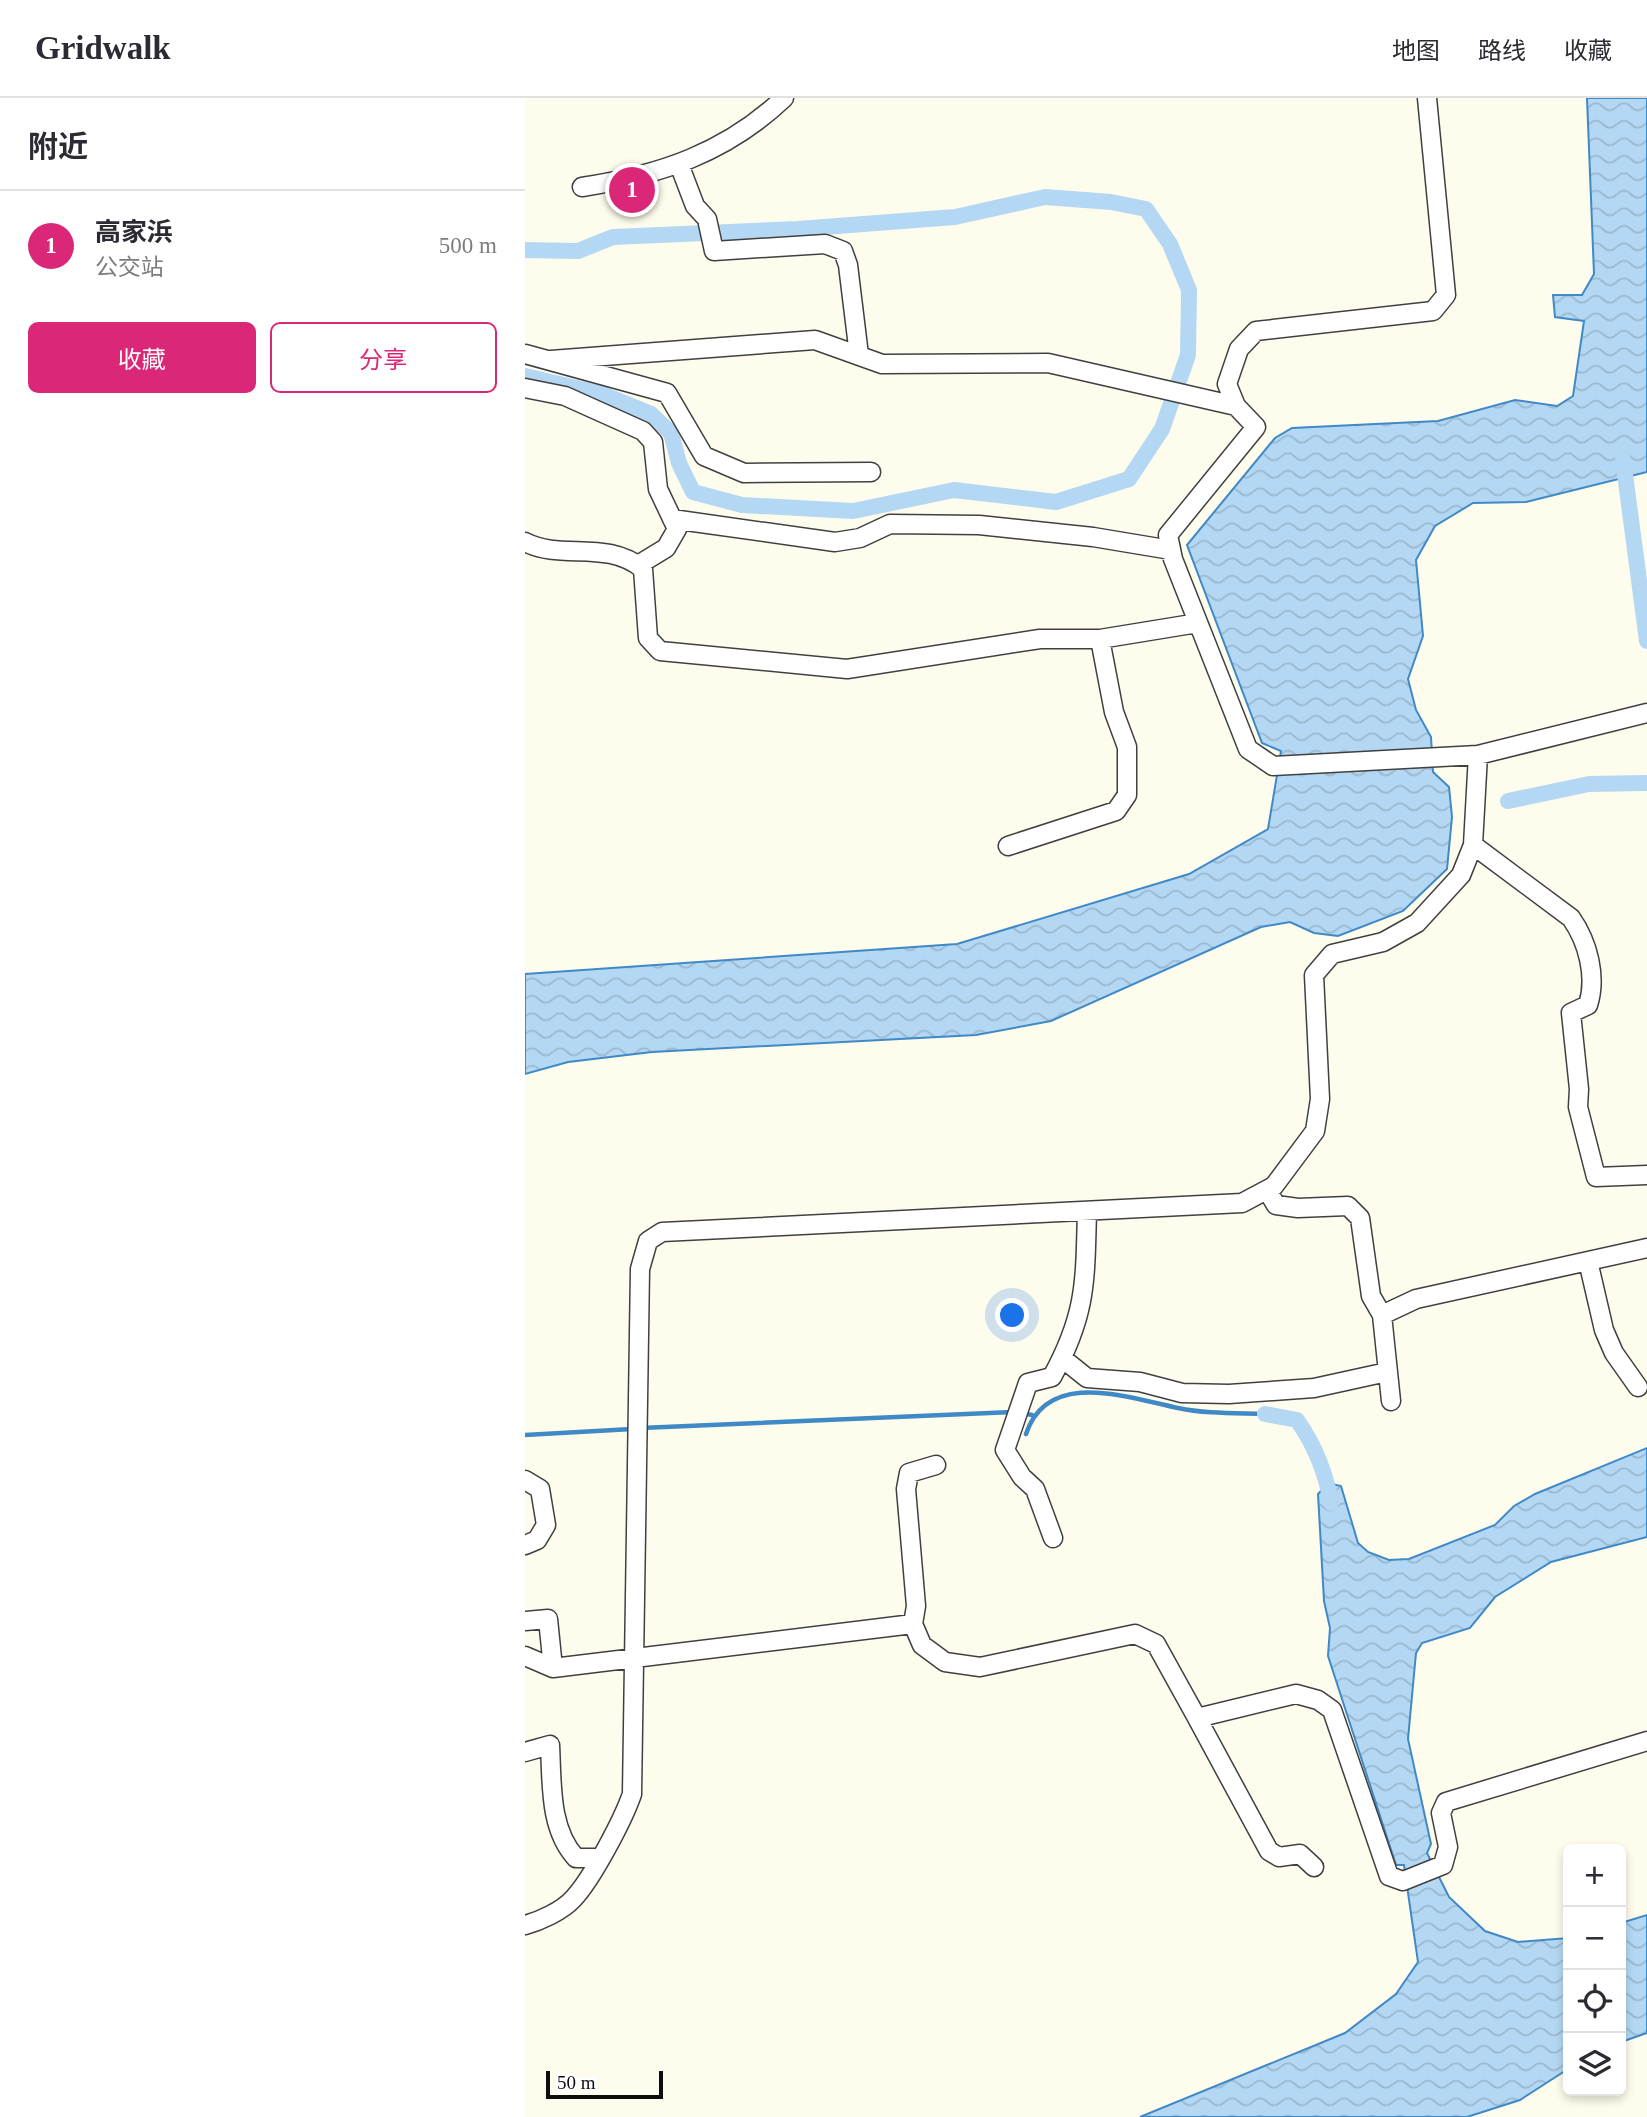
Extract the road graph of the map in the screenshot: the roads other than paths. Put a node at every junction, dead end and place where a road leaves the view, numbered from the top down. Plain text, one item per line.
1 (784, 98) edge
2 (1427, 98) edge
3 (679, 164) junction
4 (582, 187) dead end
5 (525, 354) edge
6 (859, 355) junction
7 (551, 360) junction
8 (525, 388) edge
9 (1236, 406) junction
10 (871, 472) dead end
11 (672, 519) junction
12 (525, 542) edge
13 (1171, 550) junction
14 (638, 565) junction
15 (1198, 623) junction
16 (1100, 639) junction
17 (1643, 714) edge
18 (1478, 755) junction
19 (1473, 845) junction
20 (1008, 846) dead end
21 (1647, 1175) edge
22 (1267, 1190) junction
23 (1087, 1211) junction
24 (1647, 1248) edge
25 (1588, 1261) junction
26 (1382, 1315) junction
27 (1062, 1358) junction
28 (1387, 1372) junction
29 (1638, 1387) dead end
30 (1391, 1401) dead end
31 (936, 1465) dead end
32 (525, 1480) edge
33 (1053, 1538) dead end
34 (525, 1545) edge
35 (525, 1621) edge
36 (913, 1624) junction
37 (525, 1656) edge
38 (635, 1658) junction
39 (552, 1668) junction
40 (1198, 1718) junction
41 (1647, 1741) edge
42 (525, 1752) edge
43 (599, 1858) junction
44 (1314, 1867) dead end
45 (525, 1925) edge

1 - 3 street
2 - 9 street
3 - 4 street
3 - 6 street
5 - 7 street
6 - 7 street
6 - 9 street
7 - 10 street
8 - 11 street
9 - 13 street
11 - 13 street
11 - 14 street
12 - 14 street
13 - 15 street
14 - 16 street
15 - 16 street
15 - 18 street
16 - 20 street
17 - 18 street
18 - 19 street
19 - 21 street
19 - 22 street
22 - 23 street
22 - 26 street
23 - 27 street
23 - 38 street
24 - 25 street
25 - 26 street
25 - 29 street
26 - 28 street
27 - 28 street
27 - 33 street
28 - 30 street
31 - 36 street
32 - 34 street
35 - 39 street
36 - 38 street
36 - 40 street
37 - 39 street
38 - 39 street
38 - 43 street
40 - 41 street
40 - 44 street
42 - 43 street
43 - 45 street

